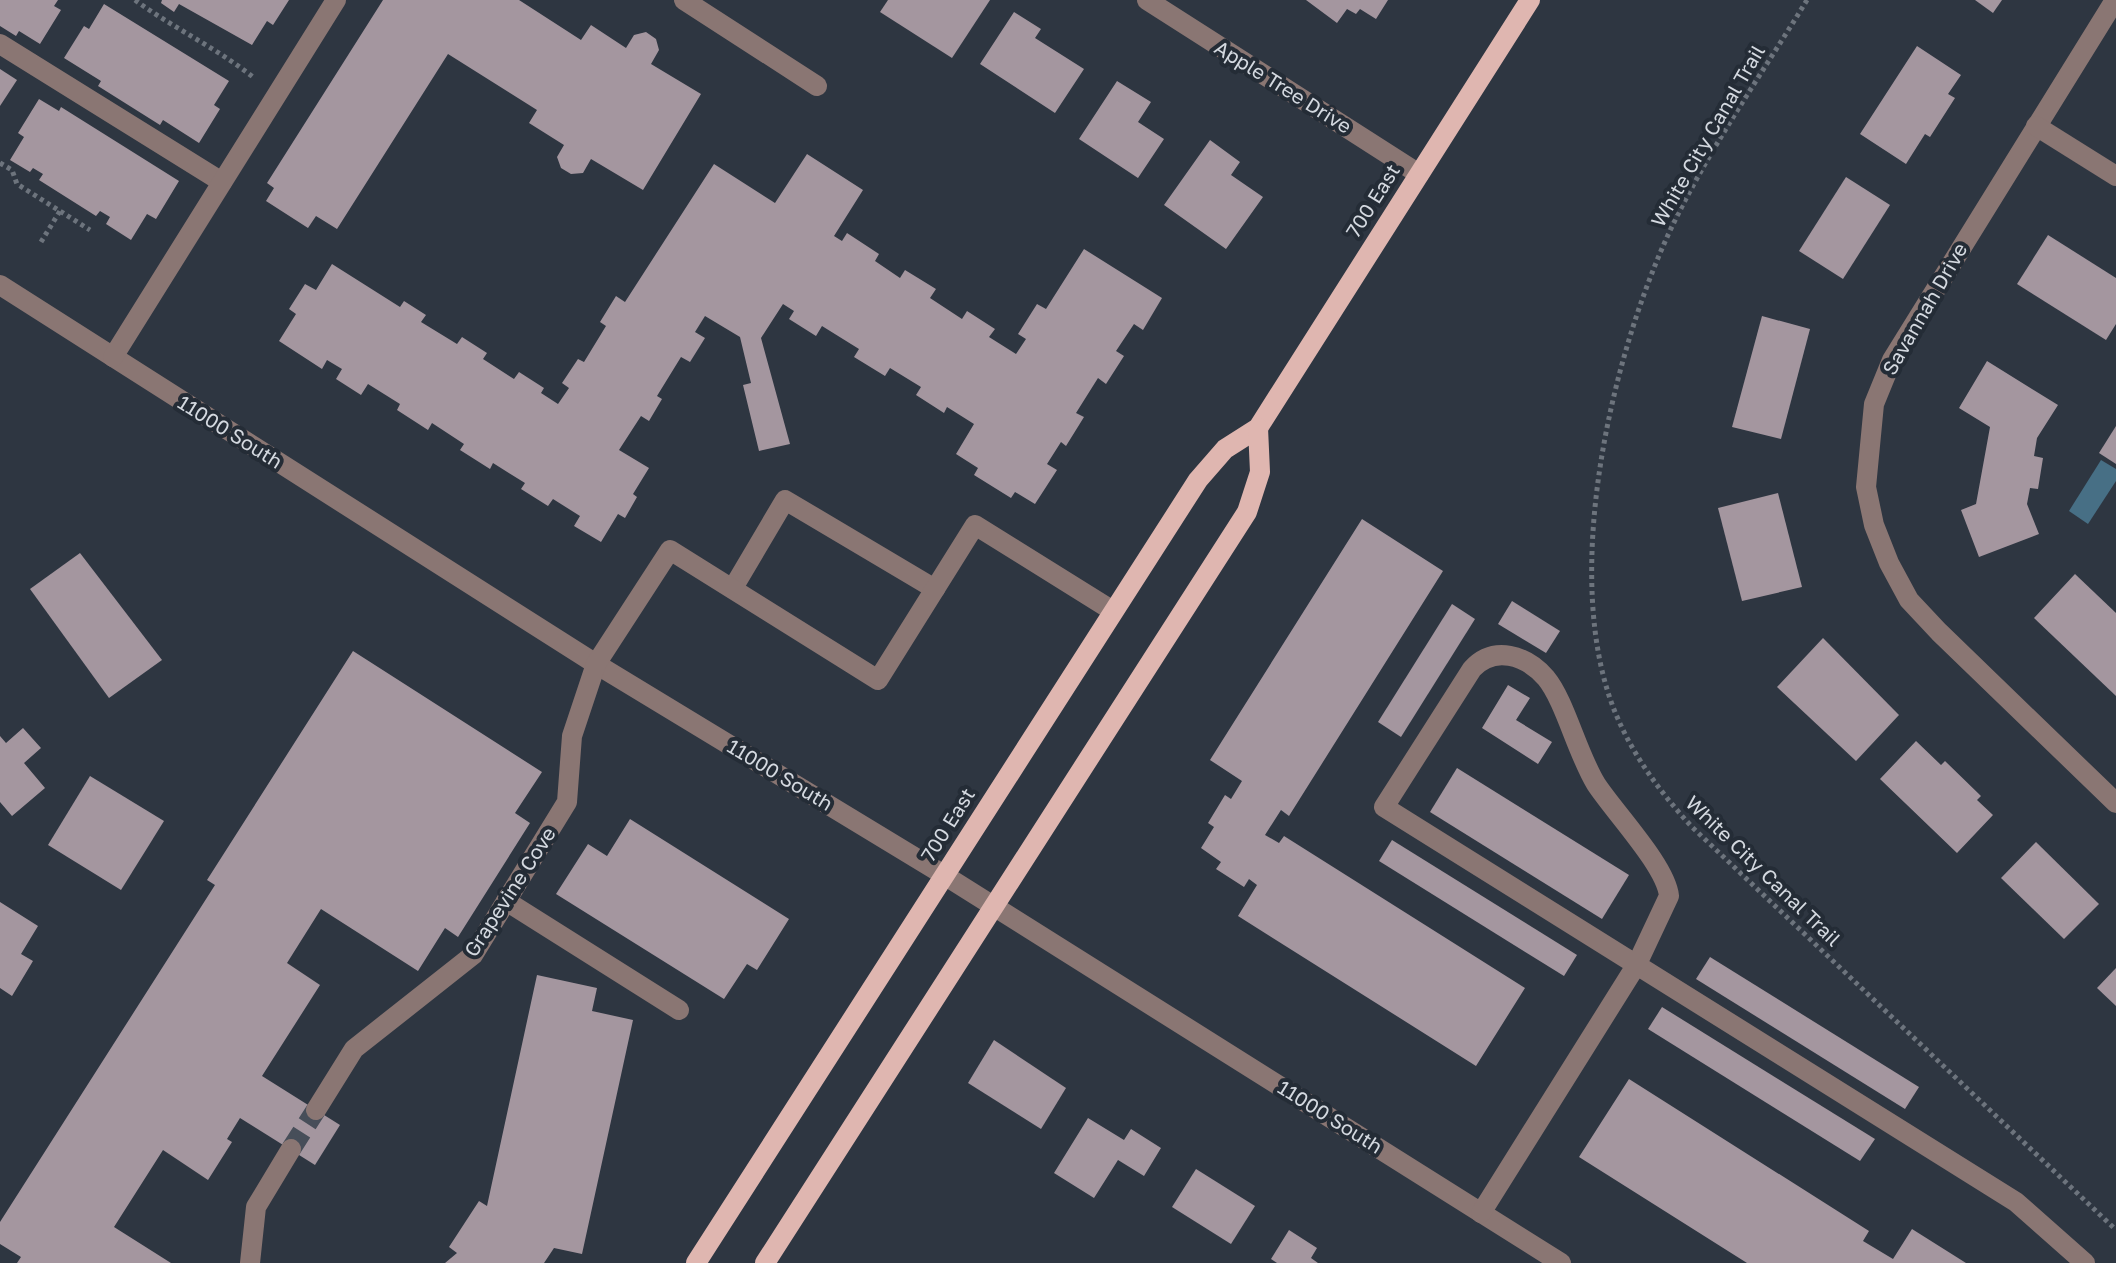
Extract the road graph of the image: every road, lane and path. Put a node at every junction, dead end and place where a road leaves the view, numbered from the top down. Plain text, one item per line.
1 (135, 0) edge
2 (336, 0) edge
3 (684, 0) edge
4 (1147, 0) edge
5 (1530, 0) edge
6 (1807, 0) edge
7 (2115, 0) edge
8 (0, 44) edge
9 (253, 77) dead end
10 (817, 86) dead end
11 (2036, 126) junction
12 (0, 163) edge
13 (1419, 174) junction
14 (2116, 176) edge
15 (222, 182) junction
16 (60, 211) junction
17 (90, 230) dead end
18 (41, 242) dead end
19 (0, 285) edge
20 (113, 357) junction
21 (1258, 428) junction
22 (733, 588) junction
23 (935, 589) junction
24 (1113, 611) junction
25 (596, 664) junction
26 (2116, 803) edge
27 (944, 875) junction
28 (506, 901) junction
29 (994, 906) junction
30 (1637, 964) junction
31 (679, 1010) dead end
32 (316, 1110) tunnel mouth
33 (291, 1149) tunnel mouth
34 (1481, 1213) junction
35 (2116, 1230) edge
36 (250, 1263) edge
37 (696, 1263) edge
38 (765, 1263) edge
39 (1561, 1263) edge
40 (2085, 1263) edge

1 - 9 path
2 - 15 street
3 - 10 street
4 - 13 street, Apple Tree Drive
5 - 13 main road, 700 East
6 - 35 path, White City Canal Trail
7 - 11 street, Savannah Drive
8 - 15 street
11 - 14 street
11 - 26 street, Savannah Drive
12 - 16 path
13 - 21 main road, 700 East
15 - 20 street
16 - 17 path
16 - 18 path
19 - 20 street, 11000 South
20 - 25 street, 11000 South
21 - 24 main road, 700 East
21 - 29 main road
22 - 23 street
22 - 23 street
22 - 25 street, Grapevine Cove
23 - 24 street
24 - 27 main road, 700 East
25 - 27 street, 11000 South
25 - 28 street, Grapevine Cove
27 - 29 street, 11000 South
27 - 37 main road, 700 East
28 - 31 street
28 - 32 street, Grapevine Cove
29 - 34 street, 11000 South
29 - 38 main road
30 - 30 street
30 - 34 street
30 - 40 street
33 - 36 street
34 - 39 street, 11000 South

